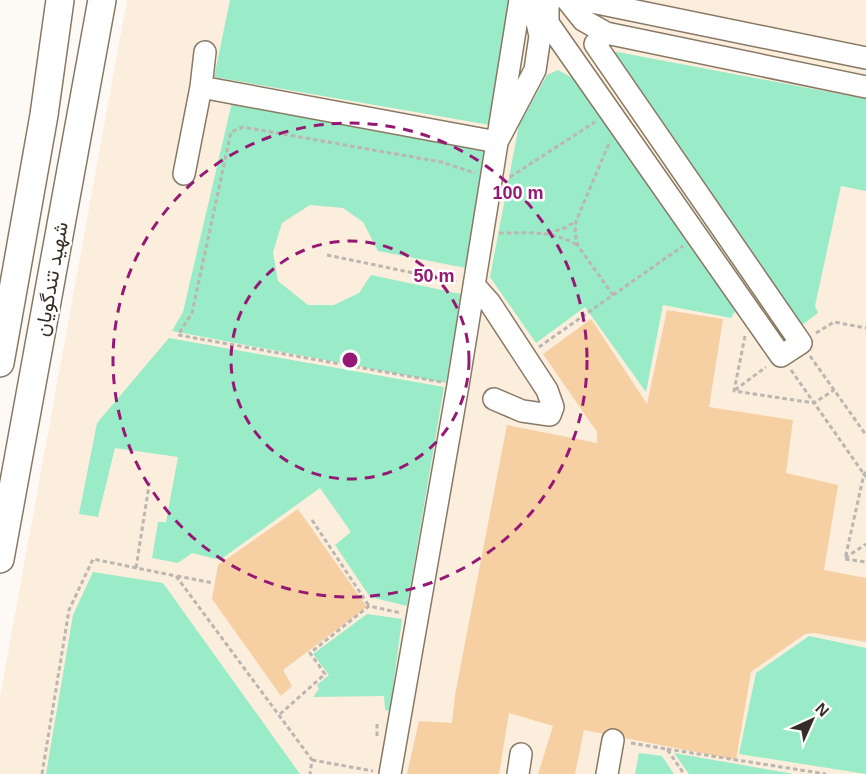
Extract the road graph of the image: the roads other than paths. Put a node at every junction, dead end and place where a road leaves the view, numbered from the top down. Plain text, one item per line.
1 (60, 0) edge
2 (102, 0) edge
3 (520, 0) edge
4 (530, 0) edge
5 (551, 0) edge
6 (572, 6) edge
7 (606, 33) junction
8 (205, 52) dead end
9 (866, 58) edge
10 (201, 87) junction
11 (866, 87) edge
12 (497, 142) junction
13 (184, 174) dead end
14 (474, 285) junction
15 (0, 363) edge
16 (494, 399) dead end
17 (0, 559) edge
18 (613, 740) road end
19 (385, 773) edge
20 (607, 774) edge

1 - 15 main road, شهید تندگویان
2 - 17 main road, شهید تندگویان
3 - 12 lane
4 - 12 lane
5 - 7 lane
6 - 7 lane
6 - 9 lane
7 - 11 lane
8 - 10 lane
10 - 12 lane
10 - 13 lane
12 - 14 lane
14 - 16 lane
14 - 19 lane
18 - 20 lane

